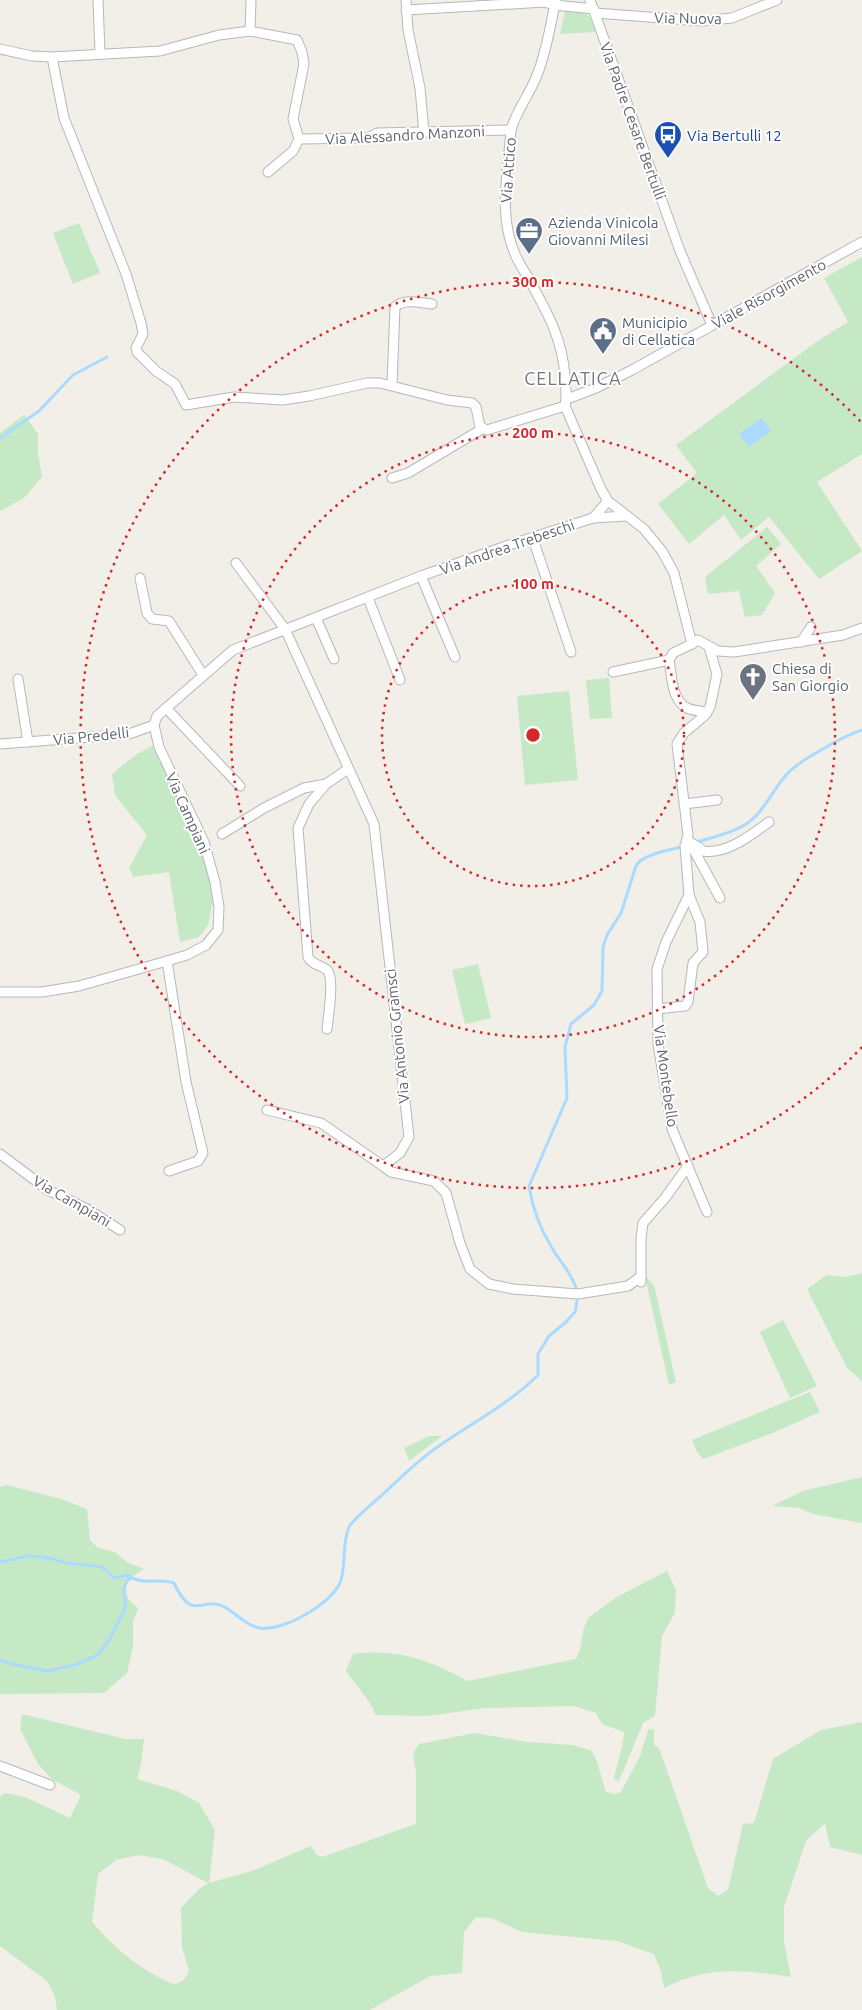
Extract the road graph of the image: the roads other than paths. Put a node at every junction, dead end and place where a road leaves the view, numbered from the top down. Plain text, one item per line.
1 (98, 0) edge
2 (251, 0) edge
3 (406, 0) edge
4 (590, 0) edge
5 (777, 0) edge
6 (555, 3) edge
7 (406, 10) junction
8 (595, 11) junction
9 (250, 31) junction
10 (0, 49) edge
11 (100, 53) junction
12 (52, 57) junction
13 (511, 130) junction
14 (424, 133) junction
15 (299, 139) junction
16 (268, 172) dead end
17 (862, 242) edge
18 (432, 304) dead end
19 (712, 325) junction
20 (392, 384) junction
21 (564, 404) junction
22 (482, 429) junction
23 (392, 481) dead end
24 (608, 501) junction
25 (627, 516) junction
26 (593, 518) junction
27 (533, 539) junction
28 (236, 563) dead end
29 (421, 576) junction
30 (140, 578) dead end
31 (368, 598) junction
32 (316, 618) junction
33 (811, 627) dead end
34 (862, 628) edge
35 (285, 629) junction
36 (695, 642) junction
37 (801, 642) junction
38 (708, 647) junction
39 (571, 652) dead end
40 (455, 657) dead end
41 (671, 657) junction
42 (334, 660) dead end
43 (613, 672) dead end
44 (203, 675) junction
45 (18, 679) dead end
46 (400, 680) dead end
47 (166, 708) junction
48 (707, 713) junction
49 (154, 726) junction
50 (28, 742) junction
51 (0, 744) edge
52 (348, 769) junction
53 (326, 784) junction
54 (240, 786) dead end
55 (717, 800) dead end
56 (684, 804) junction
57 (769, 822) dead end
58 (222, 834) dead end
59 (688, 841) junction
60 (689, 895) junction
61 (720, 898) dead end
62 (167, 961) junction
63 (0, 992) edge
64 (657, 1009) junction
65 (327, 1029) dead end
66 (267, 1110) dead end
67 (0, 1154) edge
68 (383, 1166) junction
69 (688, 1166) junction
70 (169, 1171) dead end
71 (707, 1212) dead end
72 (120, 1230) dead end
73 (0, 1766) edge
74 (50, 1785) dead end

1 - 11 street
2 - 9 street
3 - 7 street
4 - 8 street, Via Padre Cesare Bertulli
5 - 8 street, Via Nuova
6 - 7 street, Via Nuova
6 - 8 street, Via Nuova
6 - 13 street, Via Attico
7 - 14 street
8 - 19 street, Via Padre Cesare Bertulli
9 - 11 street
9 - 15 street
10 - 12 street
11 - 12 street
12 - 20 street
13 - 14 street, Via Alessandro Manzoni
13 - 21 street, Via Attico
14 - 15 street, Via Alessandro Manzoni
15 - 16 street
17 - 19 street, Viale Risorgimento
18 - 20 street
19 - 21 street, Viale Risorgimento
20 - 22 street
21 - 22 street, Viale Risorgimento
21 - 24 street, Via Attico
22 - 23 street, Viale Risorgimento
24 - 25 street
24 - 26 street, Via Andrea Trebeschi
25 - 26 street, Via Andrea Trebeschi
25 - 36 street
26 - 27 street, Via Andrea Trebeschi
27 - 29 street, Via Andrea Trebeschi
27 - 39 street
28 - 35 street, Via Antonio Gramsci
29 - 31 street, Via Andrea Trebeschi
29 - 40 street, Via Andrea Trebeschi
30 - 44 street
31 - 32 street, Via Andrea Trebeschi
31 - 46 street
32 - 35 street, Via Andrea Trebeschi
32 - 42 street
33 - 37 street
34 - 37 street
35 - 44 street, Via Andrea Trebeschi
35 - 52 street, Via Antonio Gramsci
36 - 38 street
36 - 41 street
37 - 38 street
38 - 48 street
41 - 43 street
41 - 48 street
44 - 47 street, Via Andrea Trebeschi
45 - 50 street
47 - 49 street, Via Andrea Trebeschi
47 - 54 street
48 - 56 street
49 - 50 street, Via Predelli
49 - 62 street, Via Campiani
50 - 51 street, Via Predelli
52 - 53 street
52 - 68 street, Via Antonio Gramsci
53 - 58 street
53 - 65 street
55 - 56 street
56 - 59 street
57 - 59 street
59 - 60 street
59 - 61 street
60 - 64 street, Via Montebello
60 - 64 street
62 - 63 street, Via Campiani
62 - 70 street
64 - 69 street, Via Montebello
66 - 68 street
67 - 72 street, Via Campiani
68 - 69 street
69 - 71 street, Via Montebello
73 - 74 street

